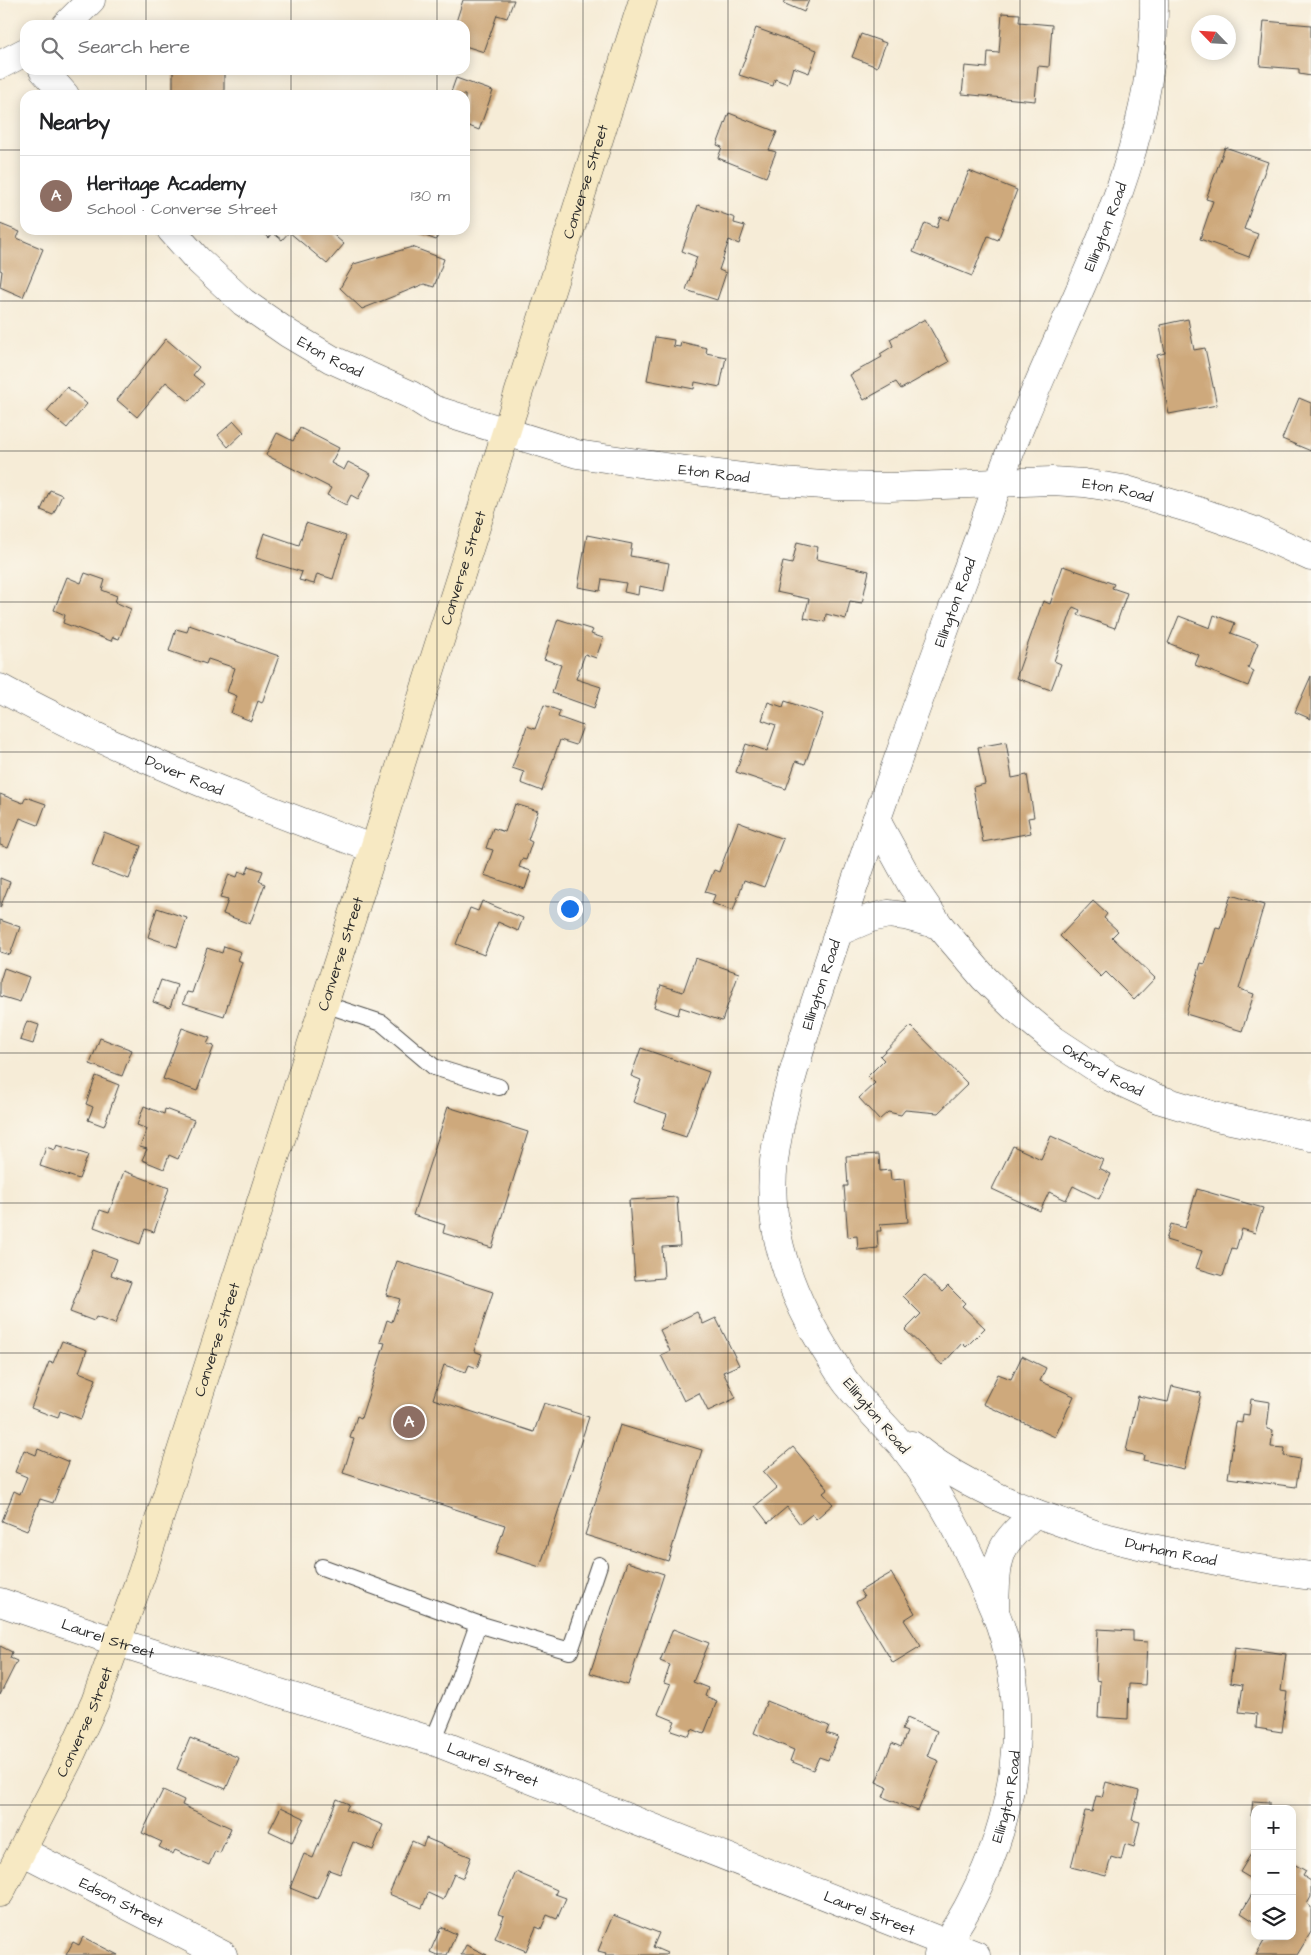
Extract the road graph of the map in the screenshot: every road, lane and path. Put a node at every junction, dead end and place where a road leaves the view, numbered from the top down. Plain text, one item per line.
1 (91, 0) edge
2 (643, 0) edge
3 (1154, 0) edge
4 (71, 20) edge
5 (20, 54) edge
6 (0, 64) edge
7 (47, 75) edge
8 (61, 90) edge
9 (175, 235) edge
10 (506, 432) junction
11 (998, 482) junction
12 (1311, 557) edge
13 (0, 688) edge
14 (876, 820) junction
15 (374, 849) junction
16 (939, 925) junction
17 (838, 932) junction
18 (324, 1004) junction
19 (499, 1087) dead end
20 (1311, 1137) edge
21 (874, 1415) junction
22 (1034, 1514) junction
23 (599, 1565) dead end
24 (322, 1567) dead end
25 (1311, 1576) edge
26 (0, 1602) edge
27 (995, 1613) junction
28 (478, 1624) junction
29 (117, 1642) junction
30 (433, 1741) junction
31 (22, 1851) junction
32 (0, 1893) edge
33 (941, 1949) edge
34 (223, 1955) edge
35 (976, 1955) edge

1 - 4 street
2 - 10 main road, Converse Street
3 - 11 street, Ellington Road
5 - 6 street
7 - 8 street
9 - 10 street, Eton Road
10 - 11 street, Eton Road
10 - 15 main road, Converse Street
11 - 12 street, Eton Road
11 - 14 street, Ellington Road
13 - 15 street, Dover Road
14 - 16 street, Oxford Road
14 - 17 street, Ellington Road
15 - 18 main road, Converse Street
16 - 17 street
16 - 20 street, Oxford Road
17 - 21 street, Ellington Road
18 - 19 lane
18 - 29 main road, Converse Street
21 - 22 street, Durham Road
21 - 27 street, Ellington Road
22 - 25 street, Durham Road
22 - 27 street
23 - 28 lane
24 - 28 lane
26 - 29 street, Laurel Street
27 - 33 street, Ellington Road
28 - 30 lane
29 - 30 street, Laurel Street
29 - 31 main road, Converse Street
30 - 33 street, Laurel Street
31 - 32 main road, Converse Street
31 - 34 street, Edson Street
33 - 35 street, Laurel Street

